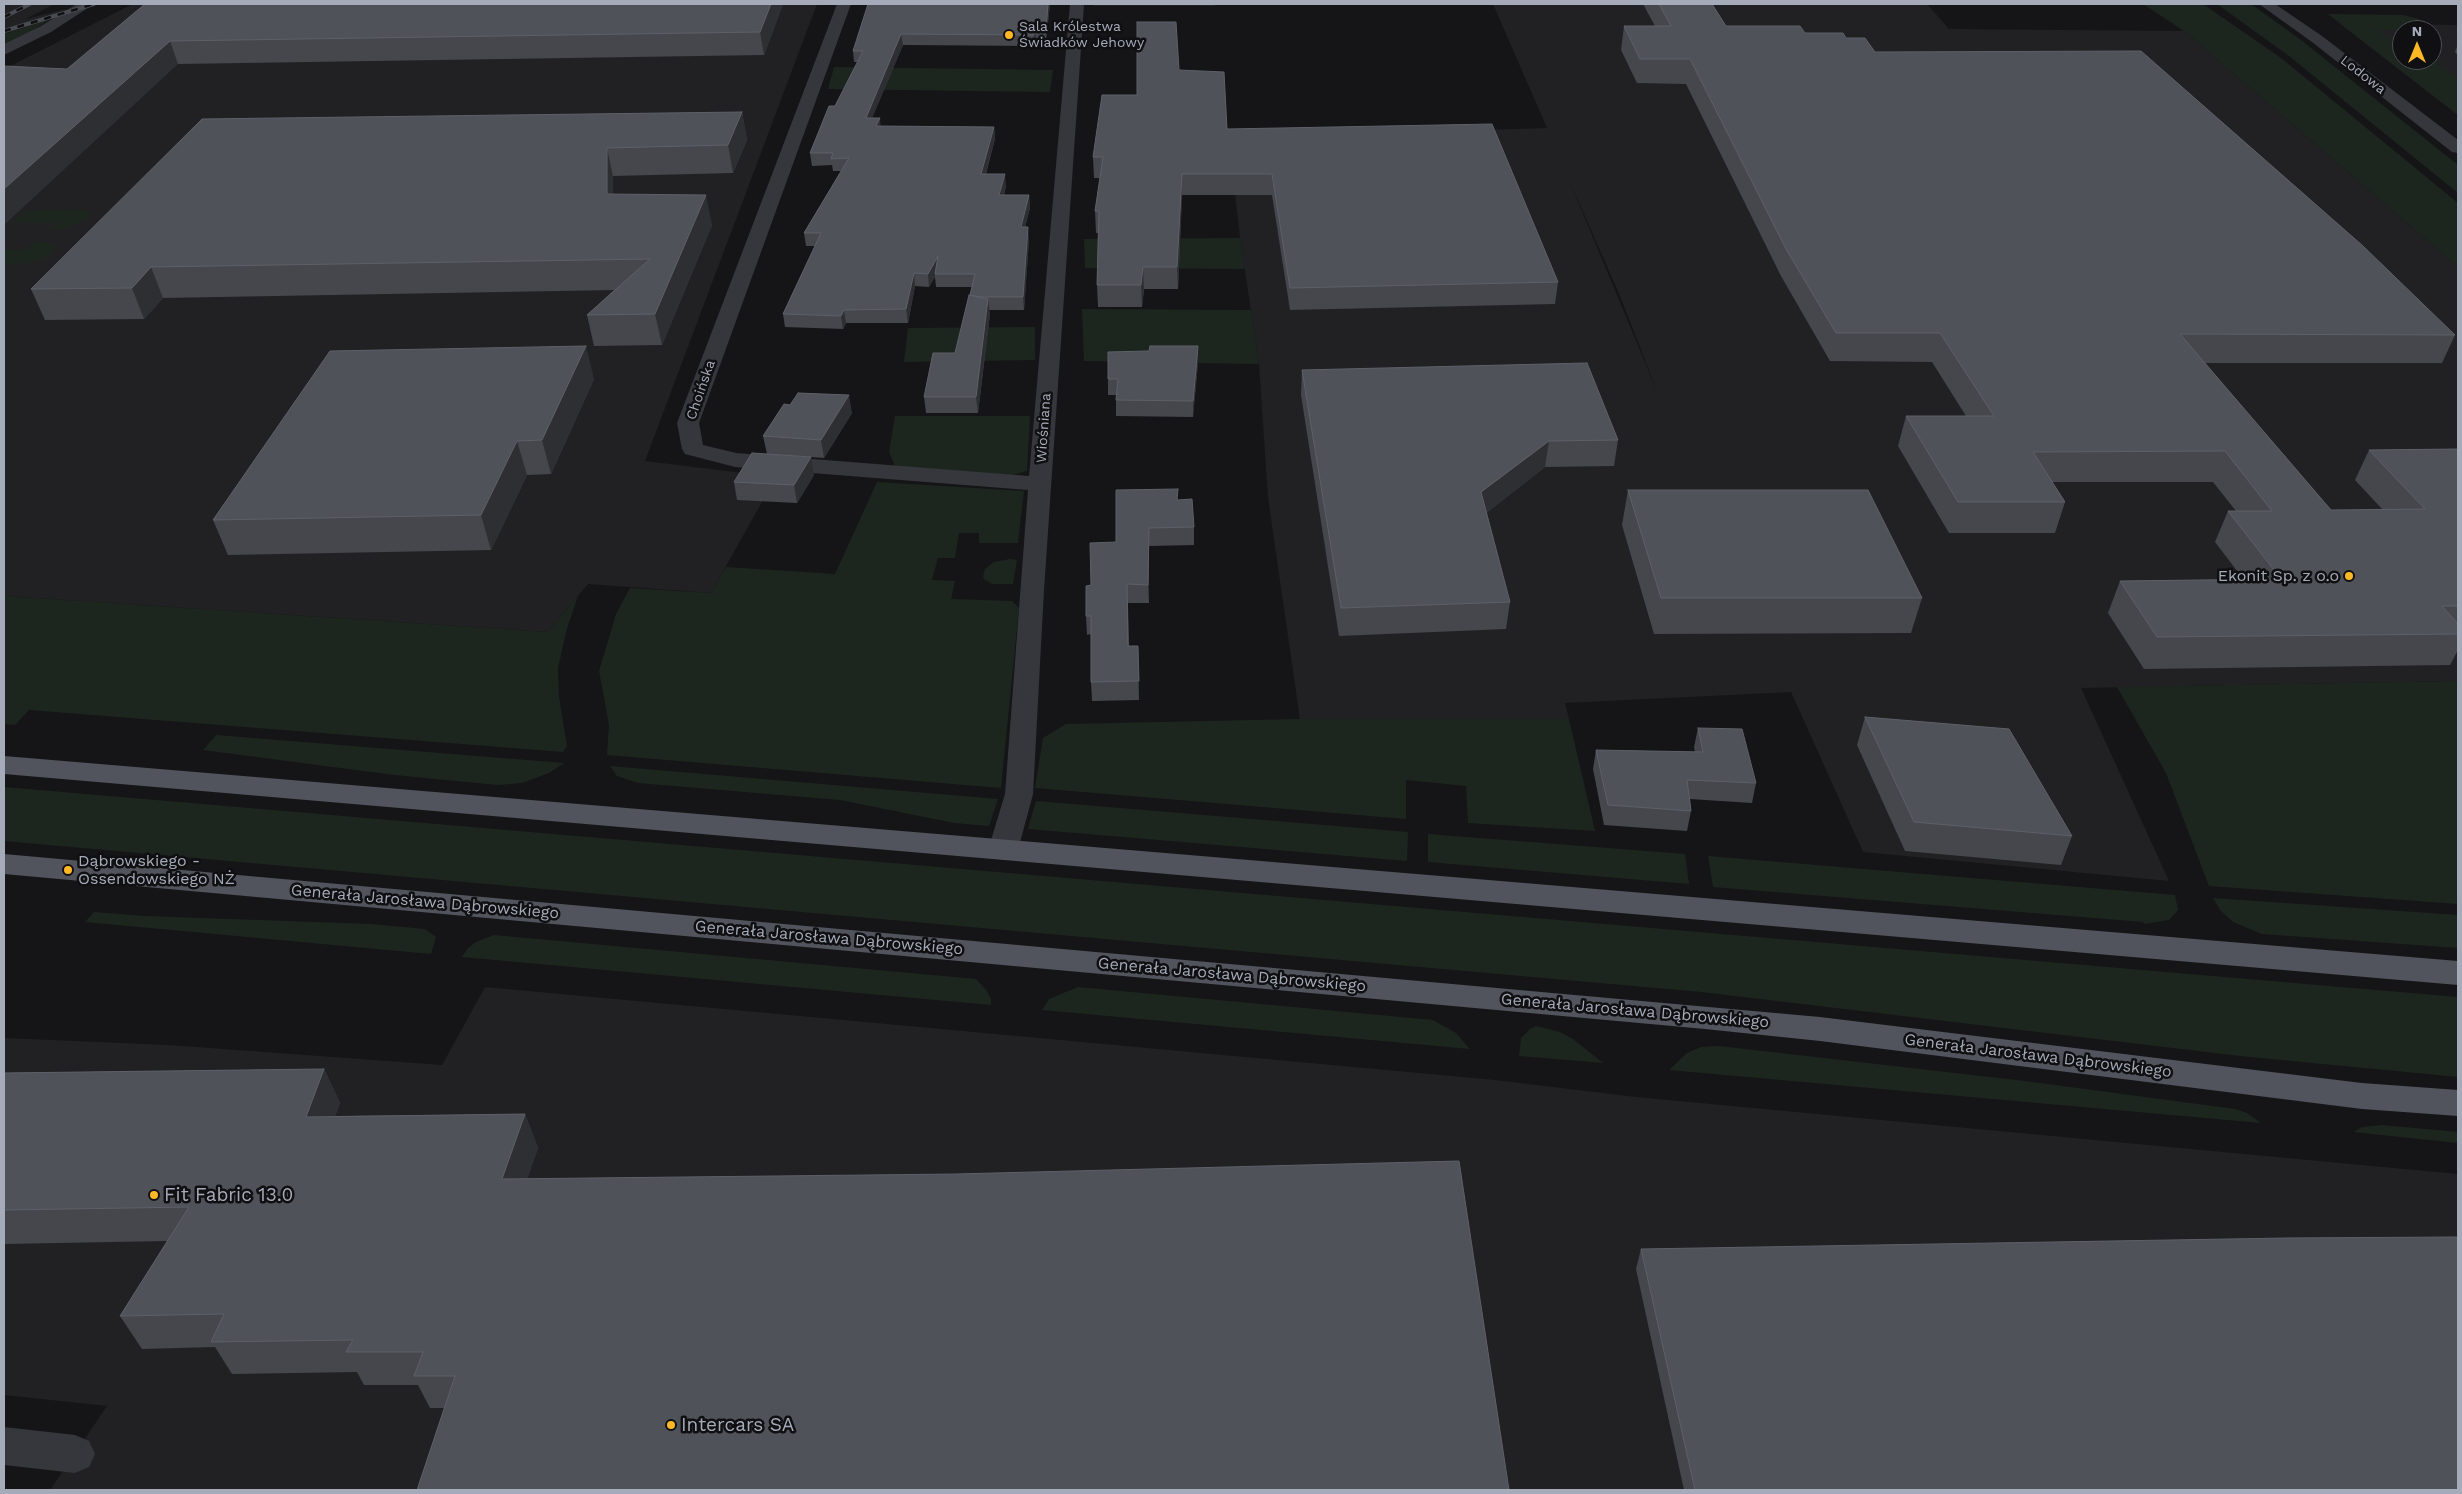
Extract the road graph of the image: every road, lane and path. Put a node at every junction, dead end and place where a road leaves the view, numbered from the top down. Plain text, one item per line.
1 (87, 4) edge
2 (844, 4) edge
3 (1077, 4) edge
4 (2266, 4) edge
5 (4, 50) edge
6 (2458, 148) edge
7 (1040, 484) junction
8 (4, 765) edge
9 (1003, 850) junction
10 (4, 864) edge
11 (2458, 972) edge
12 (2458, 1103) edge
13 (4, 1446) edge
14 (75, 1454) dead end

1 - 5 street
2 - 7 street, Choińska
3 - 7 street, Wiośniana
4 - 6 street, Lodowa
7 - 9 street, Wiośniana
8 - 9 main road
9 - 11 main road
10 - 12 main road, Generała Jarosława Dąbrowskiego
13 - 14 street

